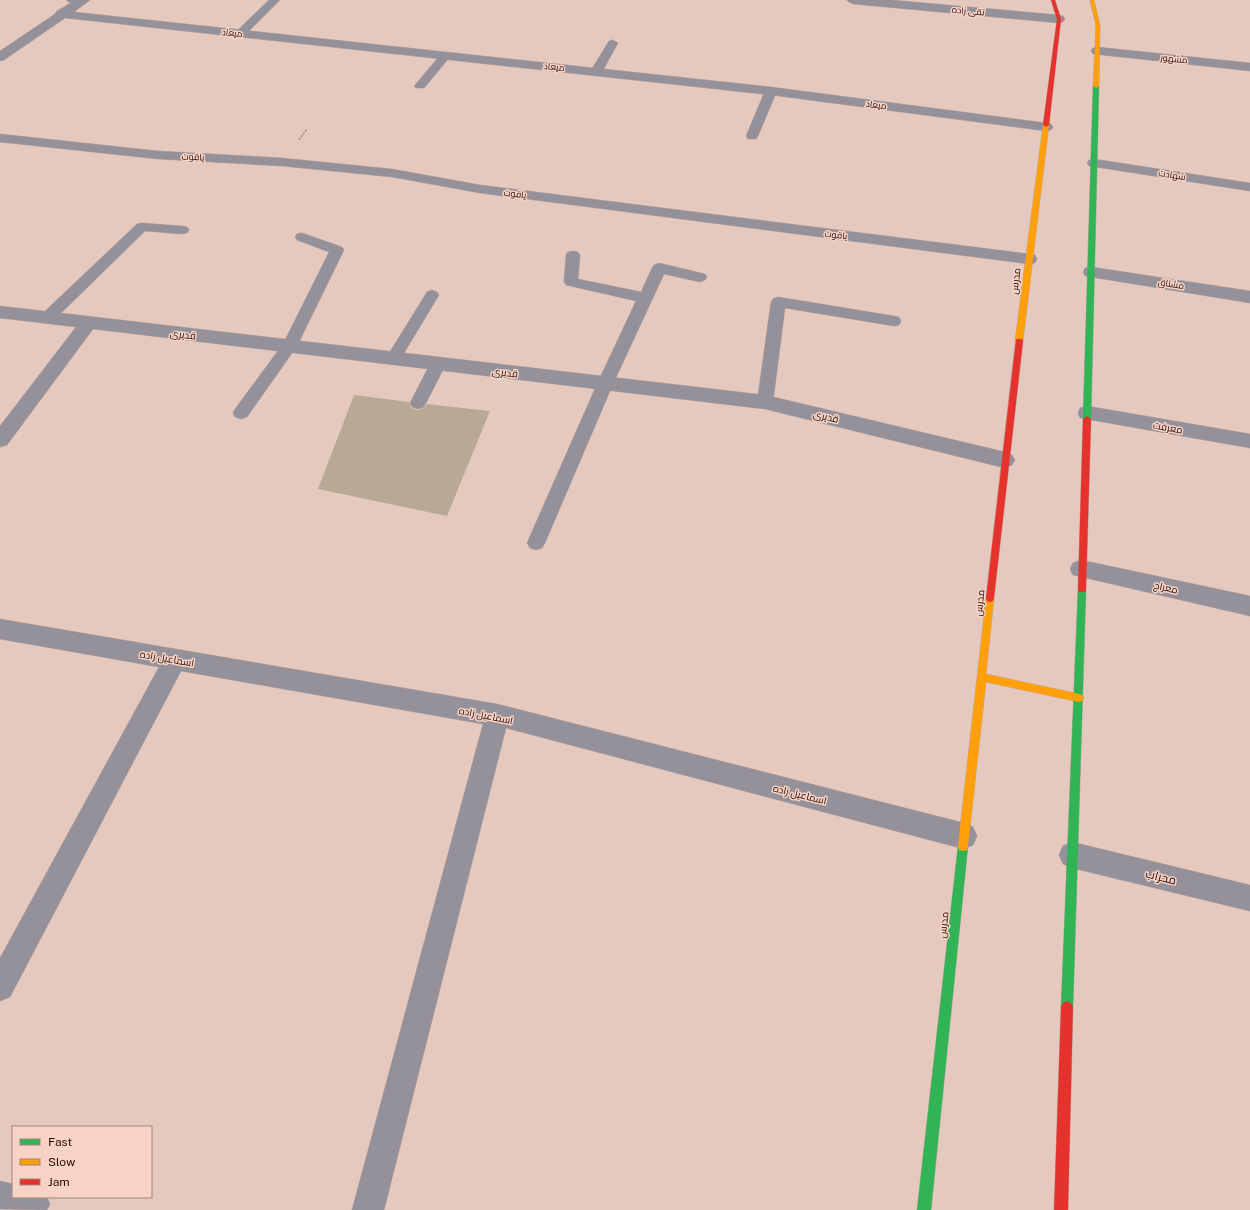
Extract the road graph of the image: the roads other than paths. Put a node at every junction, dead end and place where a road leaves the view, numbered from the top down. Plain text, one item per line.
1 (79, 0) edge
2 (275, 0) edge
3 (853, 0) edge
4 (1053, 0) edge
5 (1092, 0) edge
6 (61, 14) junction
7 (1059, 19) junction
8 (240, 34) junction
9 (613, 43) dead end
10 (1097, 51) junction
11 (445, 56) junction
12 (0, 58) edge
13 (1250, 66) edge
14 (596, 72) junction
15 (420, 86) dead end
16 (771, 91) junction
17 (1046, 127) junction
18 (752, 136) dead end
19 (0, 138) edge
20 (1094, 163) junction
21 (1250, 187) edge
22 (182, 230) dead end
23 (302, 236) dead end
24 (573, 255) dead end
25 (1029, 259) junction
26 (1091, 272) junction
27 (700, 277) dead end
28 (432, 295) dead end
29 (1250, 297) edge
30 (645, 298) junction
31 (0, 312) edge
32 (47, 318) junction
33 (894, 321) dead end
34 (89, 322) junction
35 (289, 346) junction
36 (393, 359) junction
37 (438, 364) junction
38 (605, 384) junction
39 (765, 402) junction
40 (418, 403) dead end
41 (241, 413) dead end
42 (1087, 413) junction
43 (0, 440) edge
44 (1250, 441) edge
45 (1005, 460) junction
46 (536, 544) dead end
47 (1082, 569) junction
48 (1250, 606) edge
49 (0, 629) edge
50 (175, 660) junction
51 (981, 677) junction
52 (1079, 698) junction
53 (496, 715) junction
54 (964, 836) junction
55 (1072, 855) junction
56 (1250, 898) edge
57 (0, 986) edge
58 (0, 1195) edge
59 (36, 1204) dead end
60 (368, 1210) edge
61 (924, 1210) edge
62 (1061, 1210) edge

1 - 6 street
2 - 8 lane
3 - 7 street, تقی زاده
4 - 7 street, مدرس
5 - 10 street
6 - 8 street, میعاد
6 - 12 street
7 - 17 street, مدرس
8 - 11 street, میعاد
9 - 14 lane
10 - 13 street, مشهور
10 - 20 street
11 - 14 street, میعاد
11 - 15 lane
14 - 16 street, میعاد
16 - 17 street, میعاد
16 - 18 lane
17 - 25 street, مدرس
19 - 25 street, یاقوت
20 - 21 street, شهادت
20 - 26 street
22 - 32 lane
23 - 35 lane
24 - 30 lane
25 - 45 street, مدرس
26 - 29 street, مشتاق
26 - 42 street
27 - 30 lane
28 - 36 lane
30 - 38 lane
31 - 32 street, قدیری
32 - 34 street, قدیری
33 - 39 lane
34 - 35 street, قدیری
34 - 43 street
35 - 36 street, قدیری
35 - 41 lane
36 - 37 street, قدیری
37 - 38 street, قدیری
37 - 40 lane
38 - 39 street, قدیری
38 - 46 lane
39 - 45 street, قدیری
42 - 44 street, معرفت
42 - 47 street
45 - 51 street, مدرس
47 - 48 street, معراج
47 - 52 street
49 - 50 street, اسماعیل زاده
50 - 53 street, اسماعیل زاده
50 - 57 street
51 - 52 street
51 - 54 street, مدرس
52 - 55 street
53 - 54 street, اسماعیل زاده
53 - 60 street
54 - 61 street, مدرس
55 - 56 street, محراب
55 - 62 street
58 - 59 lane

